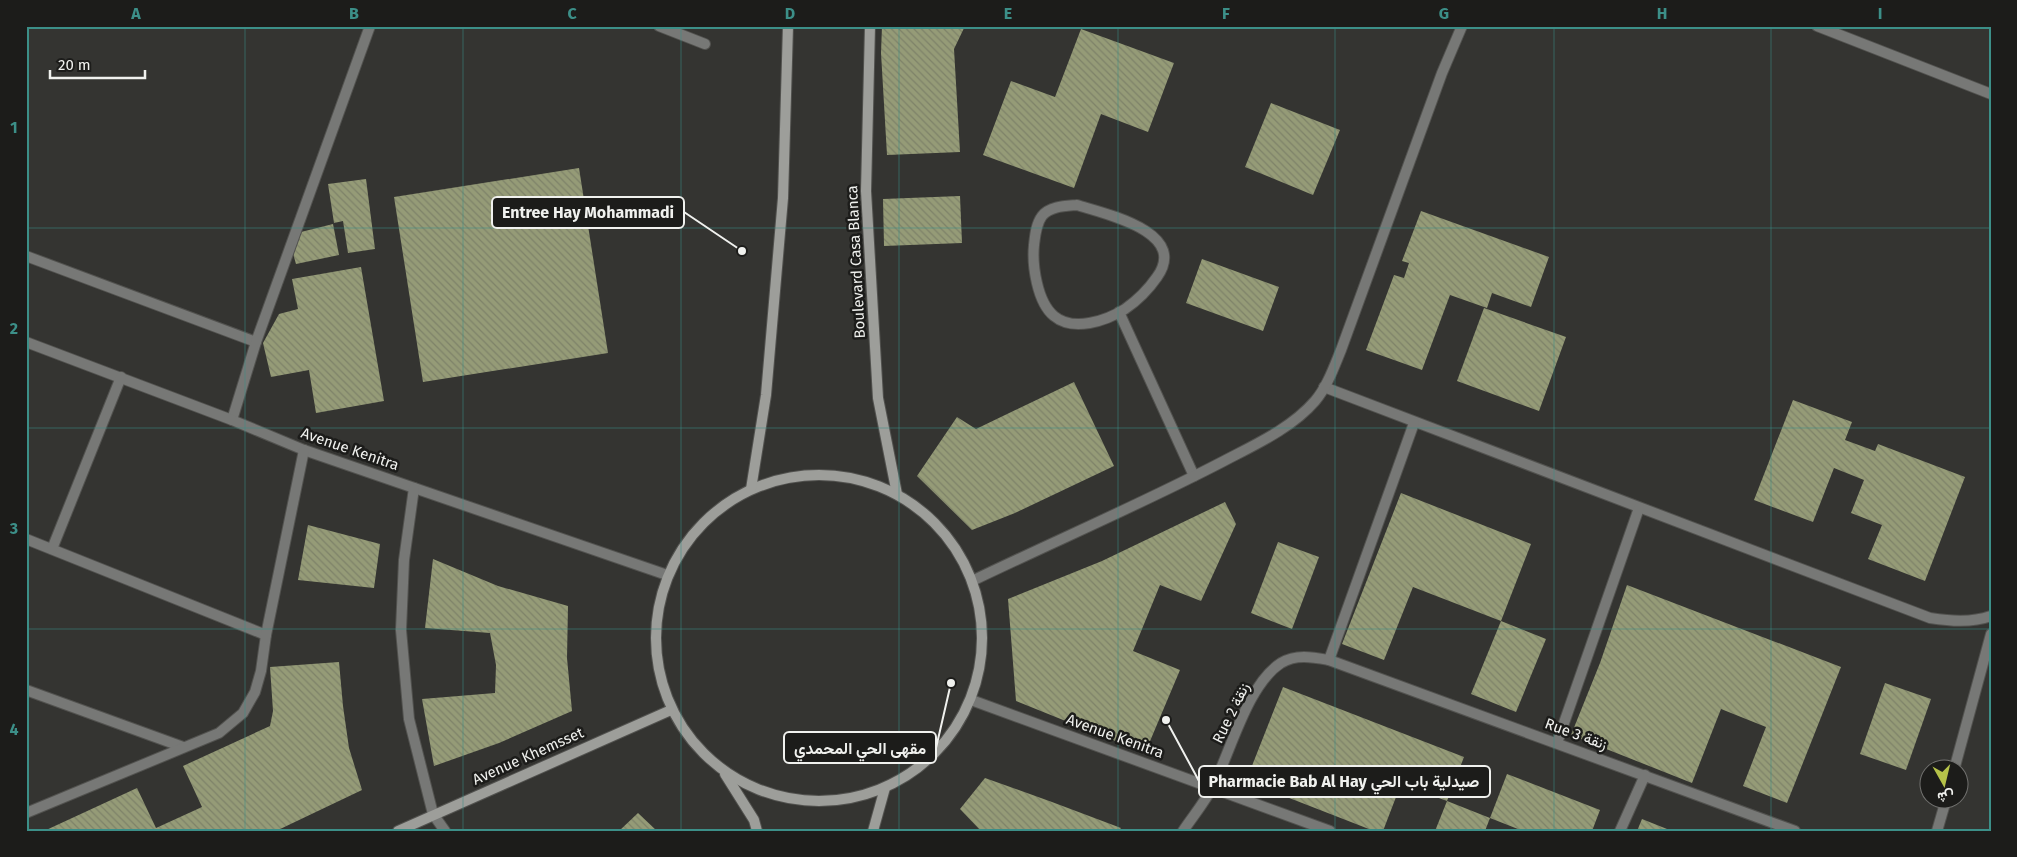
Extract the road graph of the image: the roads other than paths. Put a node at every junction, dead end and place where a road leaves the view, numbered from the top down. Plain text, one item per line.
1 (370, 26) edge
2 (659, 26) edge
3 (788, 26) edge
4 (870, 26) edge
5 (1462, 26) edge
6 (1817, 26) edge
7 (705, 44) dead end
8 (1991, 94) edge
9 (26, 256) edge
10 (1119, 312) junction
11 (26, 342) edge
12 (256, 342) junction
13 (122, 378) junction
14 (1324, 387) junction
15 (232, 420) junction
16 (1414, 423) junction
17 (304, 450) junction
18 (1194, 476) junction
19 (414, 488) junction
20 (751, 489) junction
21 (896, 494) junction
22 (1639, 508) junction
23 (26, 539) edge
24 (52, 548) junction
25 (667, 576) junction
26 (972, 581) junction
27 (1991, 616) edge
28 (1991, 634) edge
29 (266, 635) junction
30 (1329, 660) junction
31 (1346, 666) joint
32 (26, 690) edge
33 (974, 701) junction
34 (671, 710) junction
35 (1556, 743) junction
36 (183, 747) junction
37 (1957, 760) edge
38 (725, 773) junction
39 (1646, 775) junction
40 (885, 788) junction
41 (1213, 788) junction
42 (1943, 810) edge
43 (26, 813) edge
44 (433, 814) junction
45 (398, 831) edge
46 (445, 831) edge
47 (757, 831) edge
48 (873, 831) edge
49 (1183, 831) edge
50 (1330, 831) edge
51 (1620, 831) edge
52 (1796, 831) edge
53 (1937, 831) edge

1 - 12 street
2 - 7 street
3 - 20 main road
4 - 21 main road, Boulevard Casa Blanca
5 - 14 street
6 - 8 street
9 - 12 street
10 - 10 street
10 - 18 street
11 - 13 street, Avenue Kenitra
12 - 15 street
13 - 15 street, Avenue Kenitra
13 - 24 street
14 - 16 street
14 - 18 street
15 - 17 street, Avenue Kenitra
16 - 22 street
16 - 30 street
17 - 19 street, Avenue Kenitra
17 - 29 street
18 - 26 street
19 - 25 street, Avenue Kenitra
19 - 44 street
20 - 21 main road
20 - 25 main road
21 - 26 main road
22 - 27 street
22 - 35 street
23 - 24 street
24 - 29 street
25 - 34 main road
26 - 33 main road
28 - 37 street
29 - 36 street
30 - 31 street, Rue 2 زنقة
30 - 41 street, Rue 2 زنقة
31 - 35 street, Rue 3 زنقة
32 - 36 street
33 - 40 main road
33 - 41 street, Avenue Kenitra
34 - 38 main road
34 - 44 main road, Avenue Khemsset
35 - 39 street, Rue 3 زنقة
36 - 43 street
38 - 40 main road
38 - 47 main road
39 - 51 street
39 - 52 street, Rue 3 زنقة
40 - 48 main road
41 - 49 street, Rue 2 زنقة
41 - 50 street, Avenue Kenitra
42 - 53 street
44 - 45 main road, Avenue Khemsset
44 - 46 street

